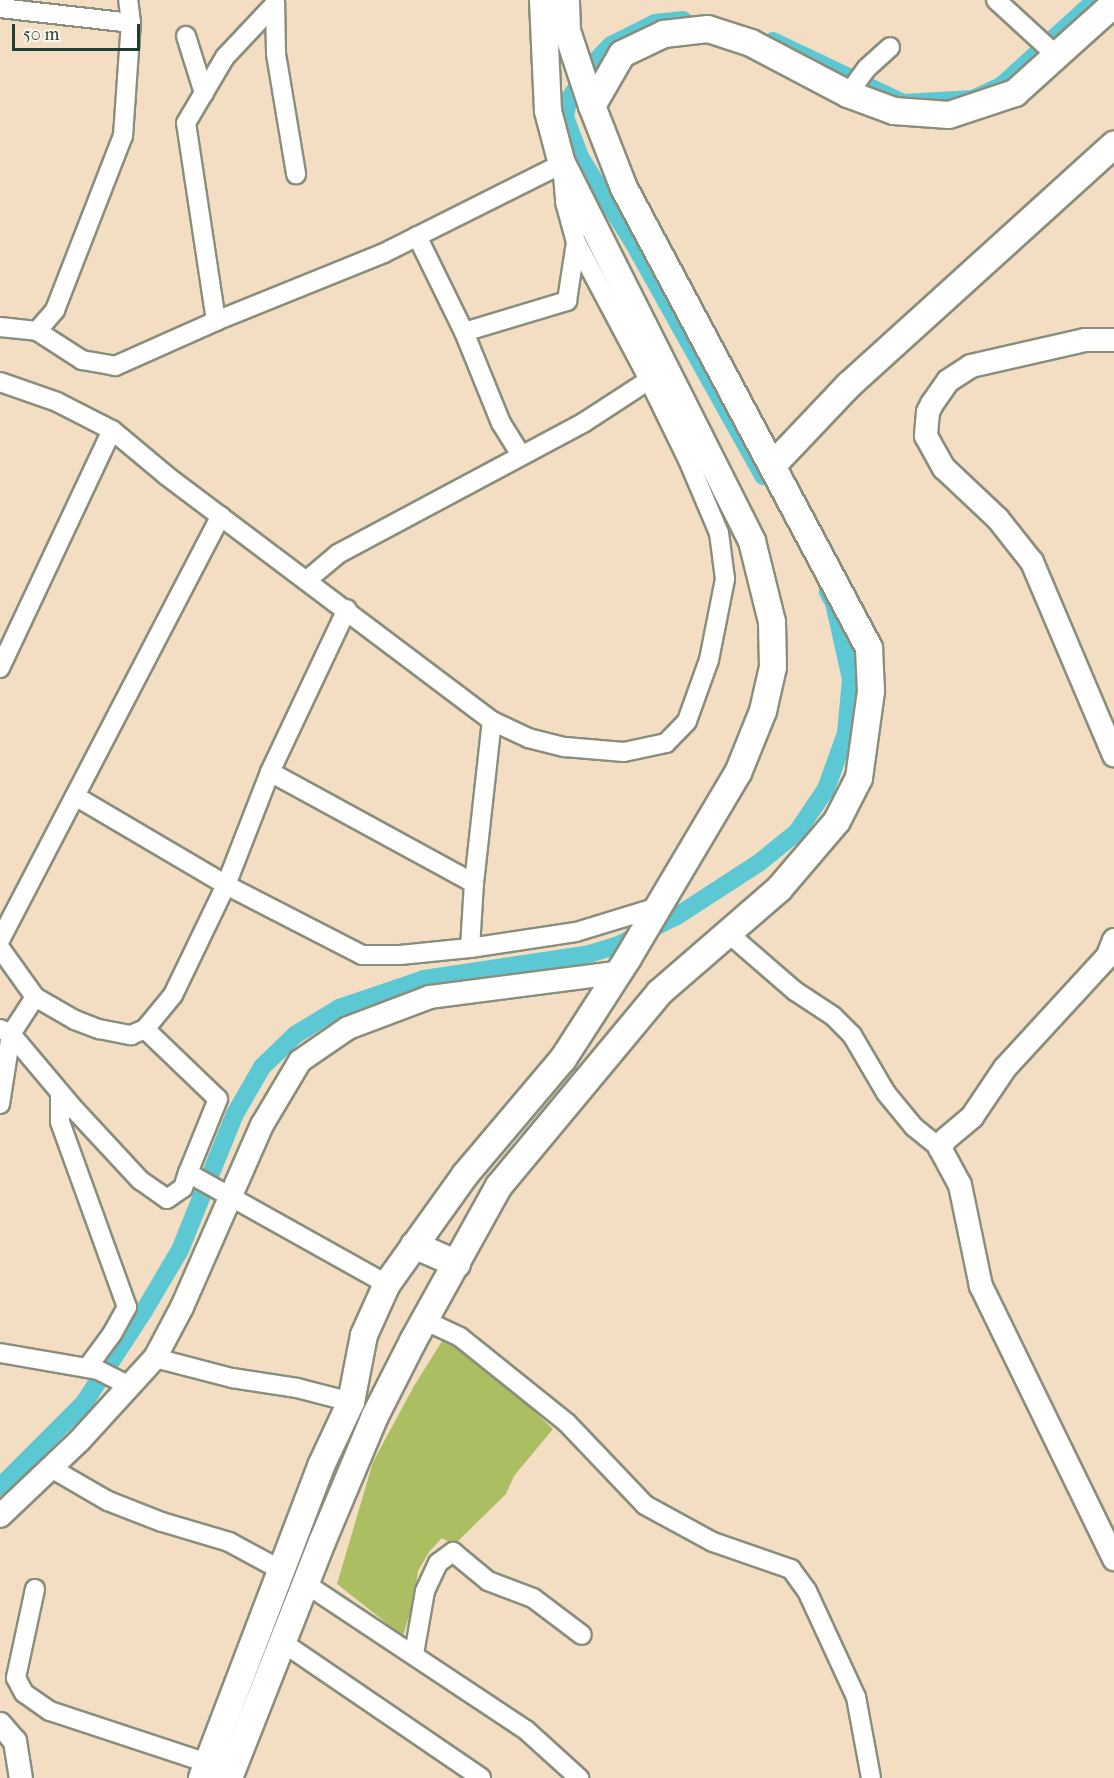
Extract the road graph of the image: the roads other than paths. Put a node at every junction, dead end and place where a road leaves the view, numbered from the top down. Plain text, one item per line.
1 (128, 0) edge
2 (543, 0) edge
3 (566, 0) edge
4 (996, 0) edge
5 (275, 2) edge
6 (1114, 4) edge
7 (0, 8) edge
8 (131, 23) junction
9 (186, 36) dead end
10 (890, 47) dead end
11 (1049, 48) junction
12 (853, 85) junction
13 (204, 93) junction
14 (589, 97) junction
15 (1114, 144) edge
16 (562, 164) junction
17 (296, 174) dead end
18 (417, 236) junction
19 (576, 242) junction
20 (216, 321) junction
21 (0, 327) edge
22 (38, 331) junction
23 (464, 332) junction
24 (1114, 340) edge
25 (649, 380) junction
26 (0, 382) edge
27 (112, 430) junction
28 (521, 455) junction
29 (772, 465) junction
30 (221, 516) junction
31 (308, 579) junction
32 (347, 609) junction
33 (0, 668) edge
34 (492, 721) junction
35 (1114, 755) edge
36 (270, 772) junction
37 (75, 796) junction
38 (474, 883) junction
39 (226, 885) junction
40 (656, 911) junction
41 (728, 933) junction
42 (0, 940) edge
43 (1114, 940) edge
44 (0, 948) edge
45 (470, 948) junction
46 (616, 973) junction
47 (35, 997) junction
48 (145, 1029) junction
49 (5, 1032) edge
50 (60, 1093) junction
51 (0, 1104) edge
52 (940, 1148) junction
53 (206, 1184) junction
54 (414, 1245) junction
55 (457, 1264) junction
56 (387, 1284) junction
57 (426, 1321) junction
58 (0, 1353) edge
59 (155, 1358) junction
60 (92, 1369) junction
61 (122, 1383) junction
62 (351, 1402) junction
63 (51, 1467) junction
64 (0, 1516) edge
65 (1114, 1559) edge
66 (281, 1570) junction
67 (306, 1584) junction
68 (35, 1589) dead end
69 (582, 1635) dead end
70 (282, 1642) junction
71 (414, 1654) junction
72 (0, 1724) edge
73 (205, 1771) edge
74 (21, 1778) edge
75 (229, 1778) edge
76 (481, 1778) edge
77 (579, 1778) edge
78 (871, 1778) edge

1 - 8 street
2 - 16 main road
3 - 14 main road
4 - 11 street
5 - 13 street
5 - 17 street
6 - 11 main road
7 - 8 street
8 - 22 street
9 - 13 street
10 - 12 street
11 - 12 main road
12 - 14 main road
13 - 20 street
14 - 29 main road
15 - 29 main road
16 - 18 street
16 - 19 street
16 - 40 main road
18 - 20 street
18 - 23 street
19 - 23 street
19 - 25 street
20 - 22 street
21 - 22 street
23 - 28 street
24 - 35 street
25 - 28 street
25 - 34 street
26 - 27 street
27 - 30 street
27 - 33 street
28 - 31 street
29 - 41 main road
30 - 31 street
30 - 37 street
31 - 32 street
32 - 34 street
32 - 36 street
34 - 38 street
36 - 38 street
36 - 39 street
37 - 39 street
37 - 42 street
38 - 45 street
39 - 45 street
39 - 48 street
40 - 45 street
40 - 46 main road
41 - 52 street
41 - 55 main road
43 - 52 street
44 - 47 street
46 - 53 street
46 - 54 main road
47 - 48 street
47 - 49 street
48 - 53 street
49 - 50 street
49 - 51 street
50 - 53 street
50 - 60 street
52 - 65 street
53 - 56 street
53 - 59 street
54 - 55 main road
54 - 56 main road
55 - 57 main road
56 - 62 main road
57 - 67 main road
57 - 78 street
58 - 60 street
59 - 61 street
59 - 62 street
60 - 61 street
61 - 63 street
62 - 66 main road
63 - 64 street
63 - 66 street
66 - 73 main road
67 - 70 main road
67 - 71 street
68 - 73 street
69 - 71 street
70 - 75 main road
70 - 76 street
71 - 77 street
72 - 74 street

